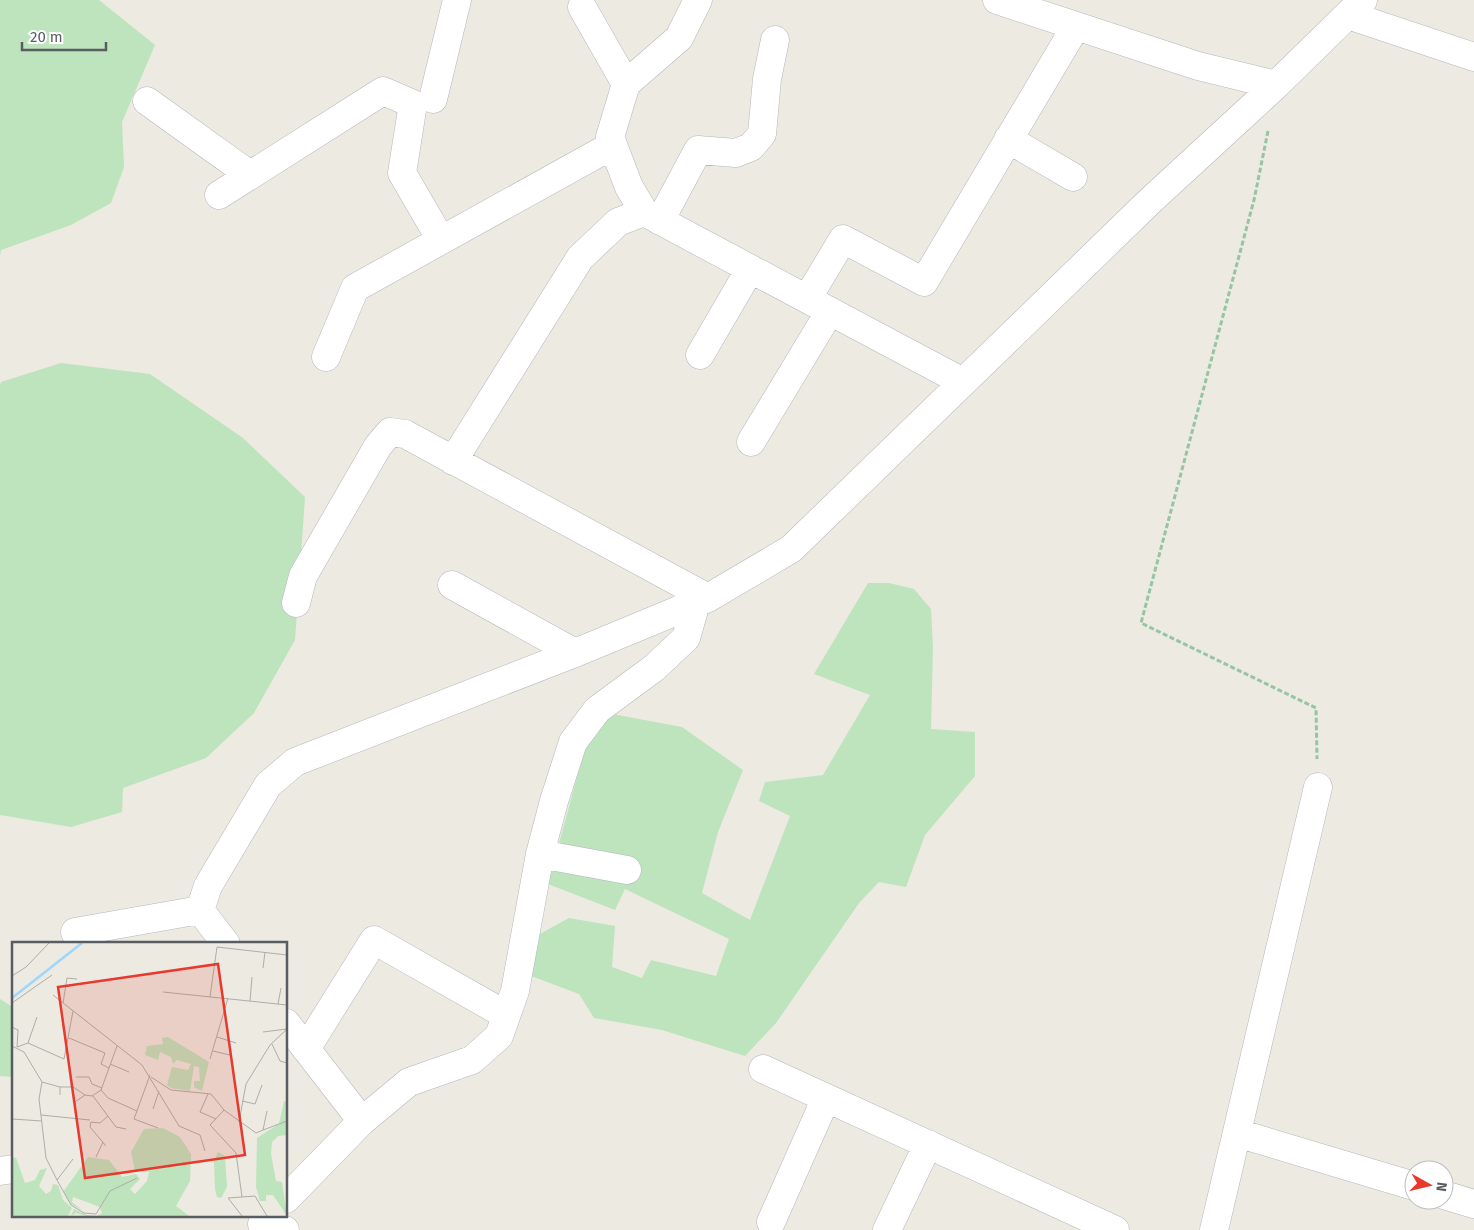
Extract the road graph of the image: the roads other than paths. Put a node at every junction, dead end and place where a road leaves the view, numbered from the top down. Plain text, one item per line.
1 (457, 0) edge
2 (698, 0) edge
3 (997, 0) edge
4 (582, 7) dead end
5 (1355, 8) edge
6 (1070, 16) edge
7 (775, 40) dead end
8 (1474, 57) edge
9 (626, 84) junction
10 (1276, 85) junction
11 (432, 99) dead end
12 (147, 101) dead end
13 (1008, 139) junction
14 (614, 145) junction
15 (250, 175) junction
16 (1074, 177) dead end
17 (219, 195) dead end
18 (652, 217) junction
19 (441, 240) junction
20 (750, 269) junction
21 (819, 305) junction
22 (700, 355) dead end
23 (326, 357) dead end
24 (964, 382) junction
25 (751, 442) dead end
26 (453, 461) junction
27 (452, 585) dead end
28 (702, 601) junction
29 (296, 603) dead end
30 (575, 653) junction
31 (1318, 787) road end
32 (540, 854) junction
33 (627, 870) dead end
34 (200, 910) junction
35 (76, 932) dead end
36 (224, 942) edge
37 (506, 1015) junction
38 (288, 1026) edge
39 (306, 1049) junction
40 (763, 1069) dead end
41 (826, 1098) junction
42 (362, 1121) junction
43 (1237, 1133) junction
44 (928, 1144) junction
45 (1404, 1183) edge
46 (288, 1197) edge
47 (1454, 1198) edge
48 (1474, 1204) edge
49 (771, 1222) dead end
50 (887, 1230) edge
51 (1115, 1230) edge
52 (1214, 1230) edge

1 - 11 street
2 - 9 street
3 - 6 street
4 - 9 street
5 - 8 street
5 - 10 street
6 - 10 street
6 - 13 street
7 - 18 street
9 - 14 street
10 - 24 street
12 - 15 street
13 - 16 street
13 - 21 street
14 - 18 street
14 - 19 street
15 - 17 street
15 - 19 street
18 - 20 street
18 - 26 street
19 - 23 street
20 - 21 street
20 - 22 street
21 - 24 street
21 - 25 street
24 - 28 street
26 - 28 street
26 - 29 street
27 - 30 street
28 - 30 street
28 - 32 street
30 - 34 street
31 - 43 street
32 - 33 street
32 - 37 street
34 - 35 street
34 - 36 street
37 - 39 street
37 - 42 street
38 - 39 street
39 - 42 street
40 - 41 street
41 - 44 street
41 - 49 street
42 - 46 street
43 - 45 street
43 - 52 street
44 - 50 street
44 - 51 street
47 - 48 street

